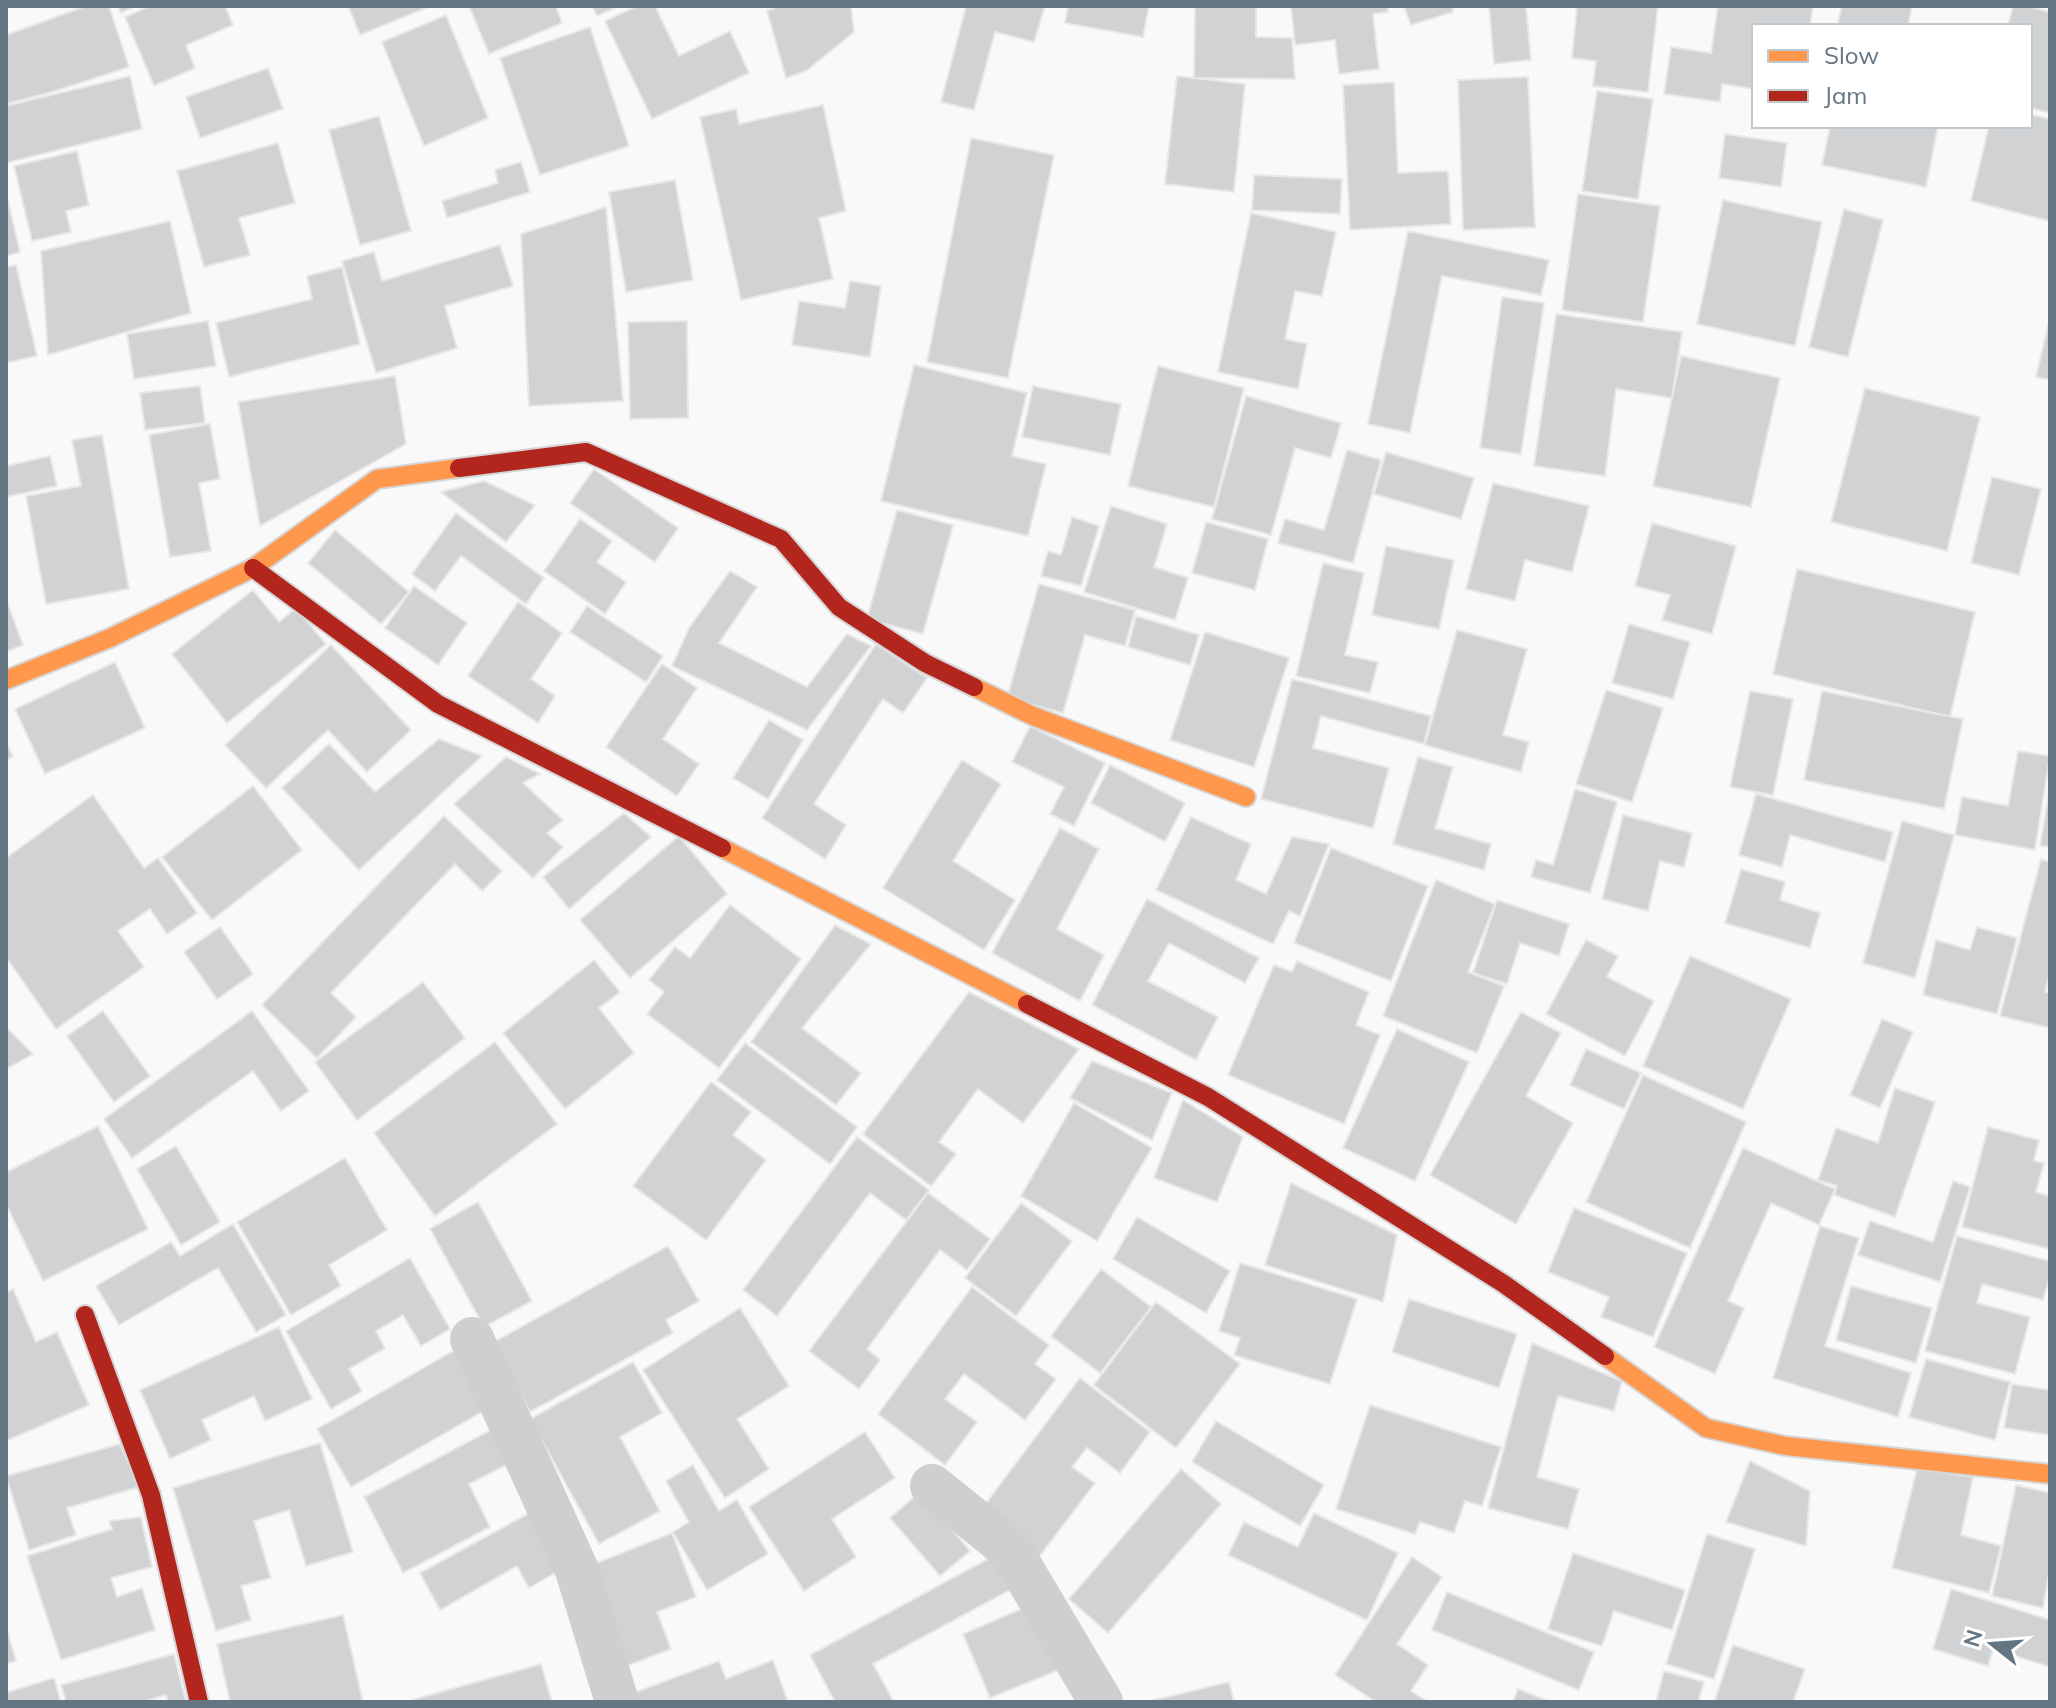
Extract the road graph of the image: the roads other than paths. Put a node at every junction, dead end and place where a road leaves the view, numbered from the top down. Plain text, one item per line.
1 (253, 568) junction
2 (6, 680) edge
3 (1246, 797) dead end
4 (85, 1315) dead end
5 (472, 1339) dead end
6 (2050, 1474) edge
7 (932, 1486) dead end
8 (199, 1702) edge
9 (617, 1702) edge
10 (1101, 1702) edge

1 - 2 street
1 - 3 street
1 - 6 street
4 - 8 street
5 - 9 street
7 - 10 street

